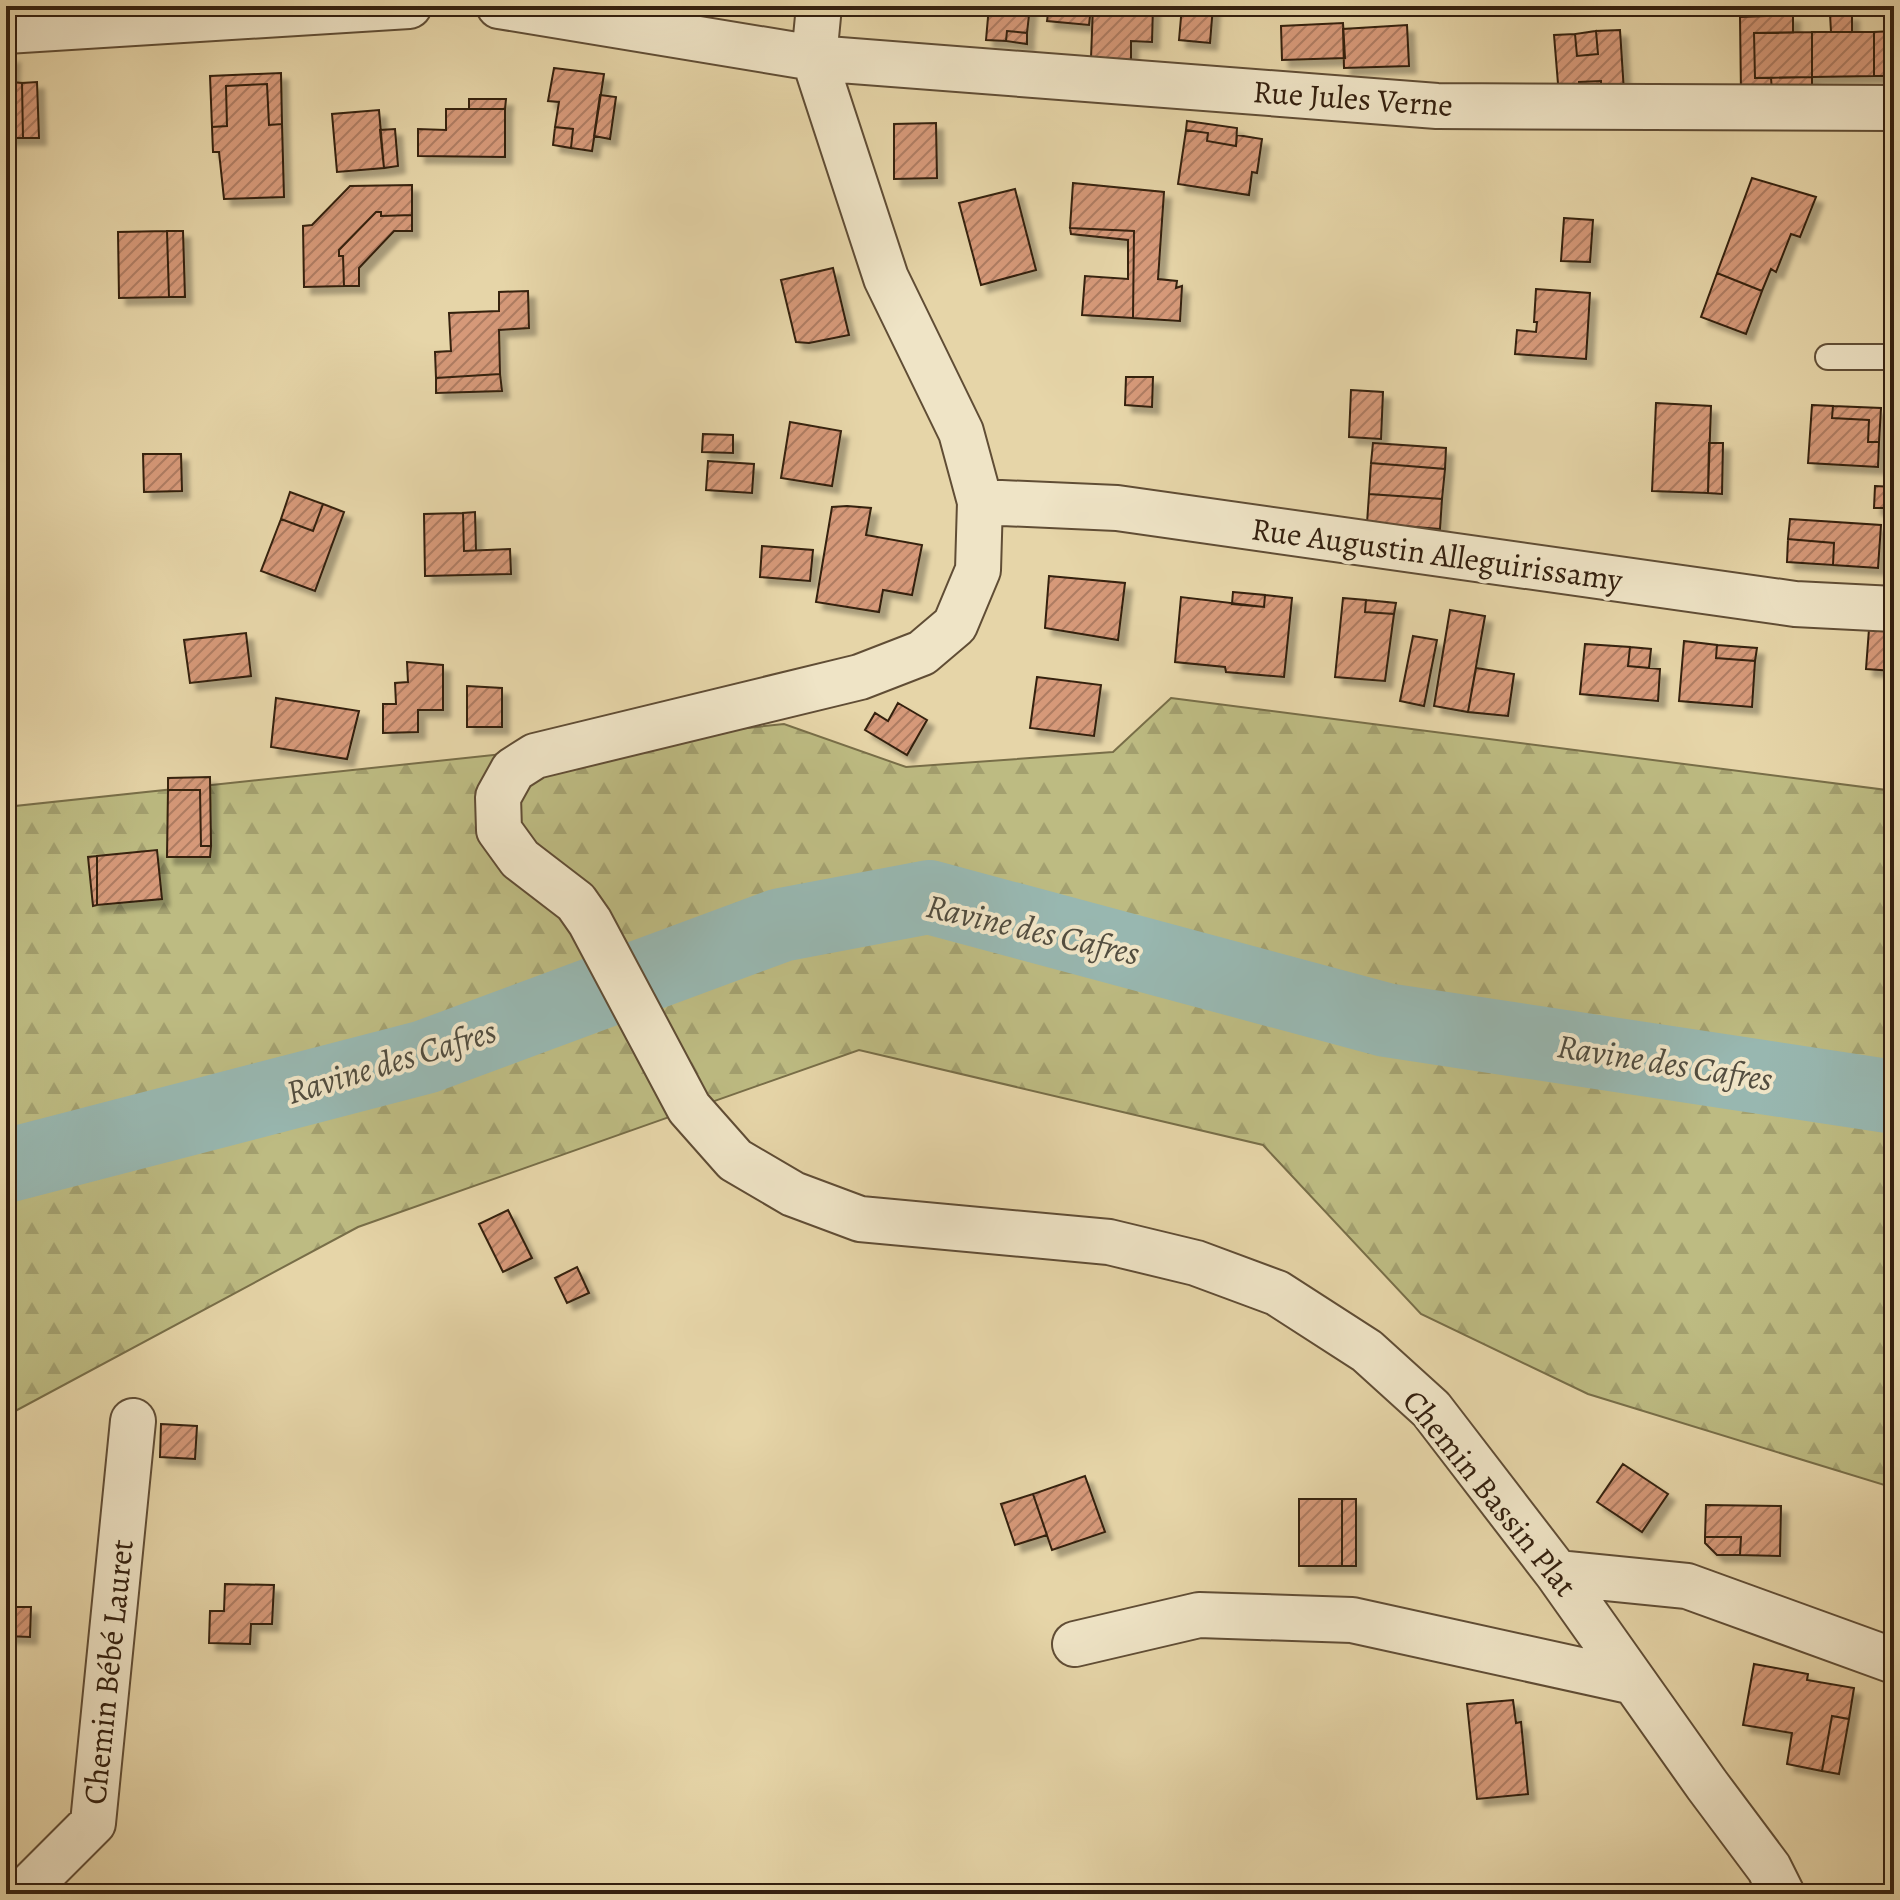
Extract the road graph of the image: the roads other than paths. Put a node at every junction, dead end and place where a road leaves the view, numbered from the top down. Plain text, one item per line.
1 (409, 6) edge
2 (499, 6) edge
3 (819, 6) edge
4 (195, 12) edge
5 (6, 31) edge
6 (814, 58) junction
7 (1894, 108) edge
8 (1828, 357) dead end
9 (1894, 357) edge
10 (980, 502) junction
11 (1894, 609) edge
12 (133, 1421) dead end
13 (1557, 1573) junction
14 (1075, 1644) dead end
15 (1894, 1661) edge
16 (1634, 1682) junction
17 (22, 1894) edge
18 (1782, 1894) edge

1 - 4 street
2 - 6 street, Rue Jules Verne
3 - 6 street
4 - 5 street
6 - 7 street, Rue Jules Verne
6 - 10 street, Chemin Bassin Plat
8 - 9 lane
10 - 11 street, Rue Augustin Alleguirissamy
10 - 13 street, Chemin Bassin Plat
12 - 17 street, Chemin Bébé Lauret
13 - 15 street
13 - 16 street, Chemin Bassin Plat
14 - 16 street
16 - 18 street, Chemin Bassin Plat

